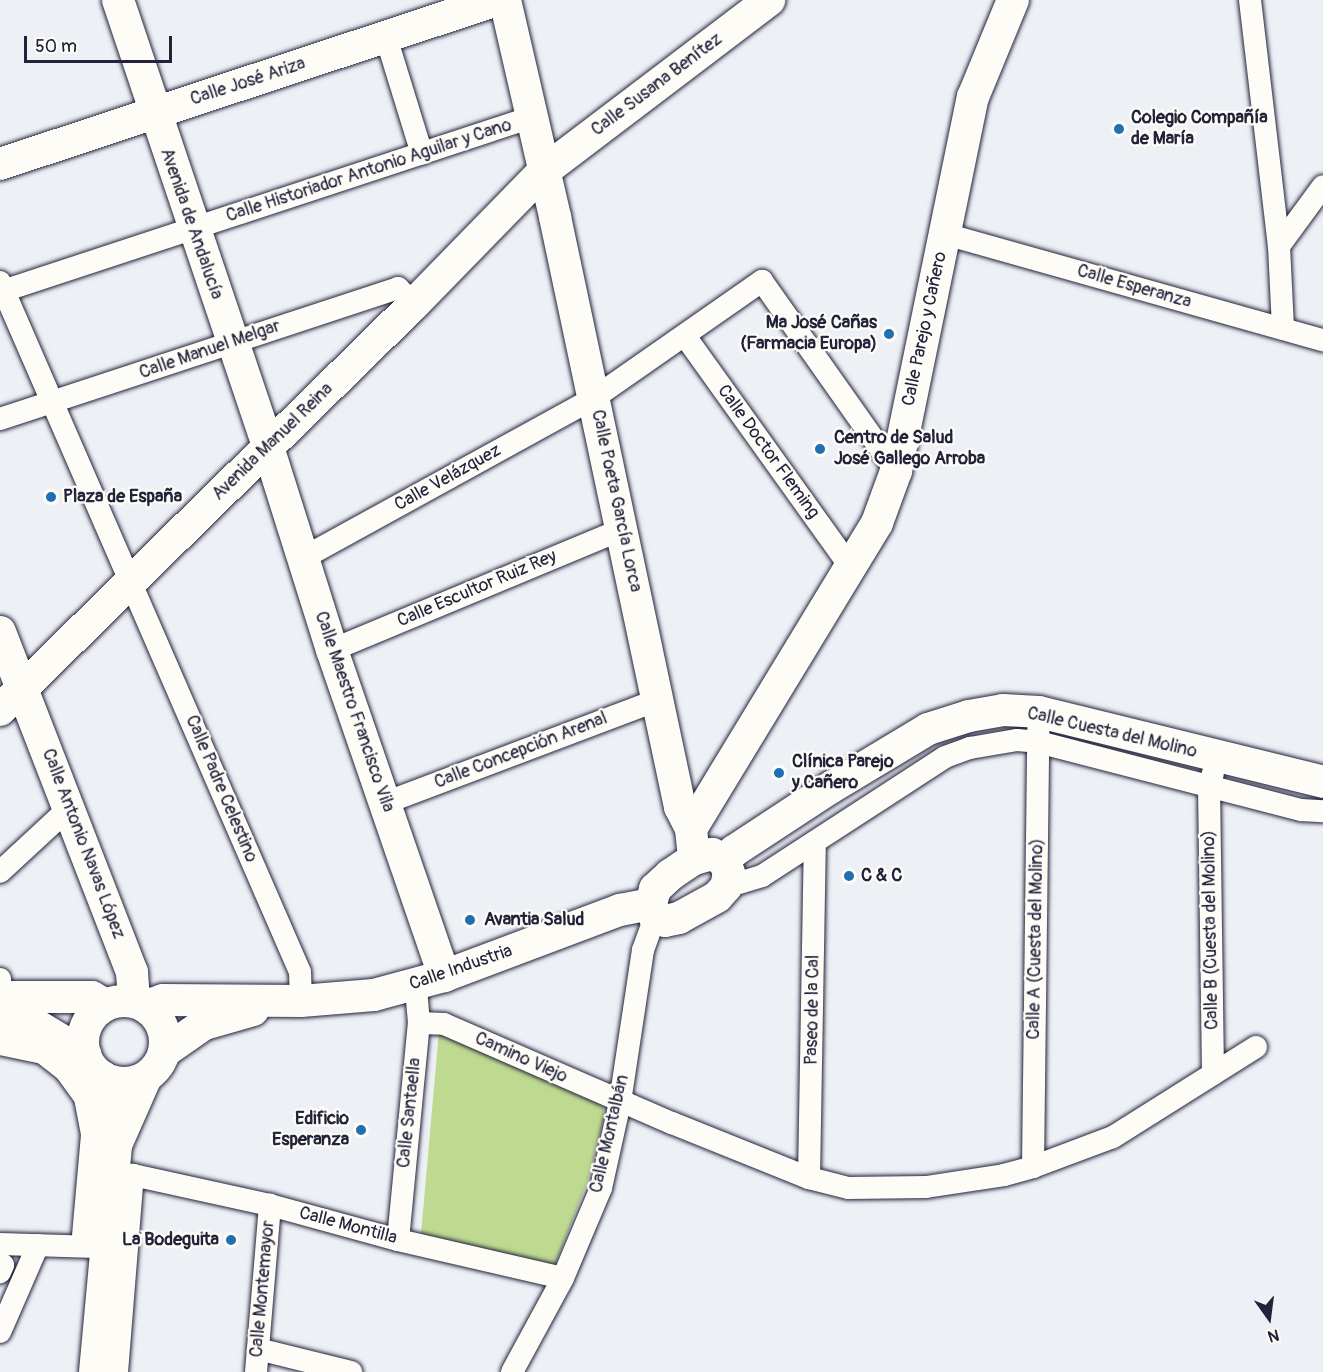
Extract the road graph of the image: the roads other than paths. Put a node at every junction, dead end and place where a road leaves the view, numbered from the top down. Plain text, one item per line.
1 (118, 0) edge
2 (496, 0) edge
3 (505, 0) edge
4 (769, 0) edge
5 (1013, 0) edge
6 (1250, 0) edge
7 (386, 37) junction
8 (154, 112) junction
9 (532, 117) junction
10 (422, 154) junction
11 (0, 164) edge
12 (544, 171) junction
13 (1322, 191) edge
14 (193, 229) junction
15 (945, 234) junction
16 (1279, 246) junction
17 (1, 288) edge
18 (414, 304) junction
19 (1283, 329) junction
20 (685, 336) junction
21 (1323, 340) edge
22 (231, 342) junction
23 (594, 398) junction
24 (53, 403) junction
25 (0, 419) edge
26 (268, 447) junction
27 (896, 471) junction
28 (622, 529) junction
29 (303, 558) junction
30 (851, 568) junction
31 (131, 580) junction
32 (0, 632) edge
33 (332, 650) junction
34 (22, 688) junction
35 (658, 700) junction
36 (0, 710) edge
37 (1038, 727) junction
38 (1213, 772) junction
39 (1323, 782) edge
40 (385, 802) junction
41 (69, 808) junction
42 (1323, 811) edge
43 (814, 842) junction
44 (709, 859) junction
45 (0, 872) edge
46 (653, 910) junction
47 (430, 981) junction
48 (0, 998) edge
49 (301, 1001) junction
50 (128, 1004) junction
51 (0, 1017) edge
52 (419, 1023) junction
53 (0, 1044) edge
54 (1256, 1047) dead end
55 (164, 1052) junction
56 (94, 1065) junction
57 (1213, 1074) junction
58 (146, 1077) junction
59 (620, 1102) junction
60 (121, 1165) junction
61 (1033, 1167) junction
62 (809, 1178) junction
63 (270, 1205) junction
64 (398, 1240) junction
65 (0, 1244) edge
66 (38, 1245) junction
67 (94, 1247) junction
68 (0, 1265) edge
69 (0, 1272) edge
70 (563, 1278) junction
71 (0, 1332) edge
72 (258, 1349) junction
73 (95, 1372) edge
74 (117, 1372) edge
75 (256, 1372) edge
76 (351, 1372) edge
77 (512, 1372) edge

1 - 8 street, Avenida de Andalucía
2 - 7 street, Calle José Ariza
3 - 9 street, Calle Poeta García Lorca
4 - 12 street, Calle Susana Benítez
5 - 15 street, Calle Parejo y Cañero
6 - 16 street
7 - 8 street, Calle José Ariza
7 - 10 street
8 - 11 street, Calle José Ariza
8 - 14 street, Avenida de Andalucía
9 - 10 street, Calle Historiador Antonio Aguilar y Cano
9 - 12 street, Calle Poeta García Lorca
10 - 14 street, Calle Historiador Antonio Aguilar y Cano
12 - 18 street, Avenida Manuel Reina
12 - 23 street, Calle Poeta García Lorca
13 - 16 street
14 - 17 street, Calle Historiador Antonio Aguilar y Cano
14 - 22 street, Avenida de Andalucía
15 - 19 street, Calle Esperanza
15 - 27 street, Calle Parejo y Cañero
16 - 19 street
17 - 24 street
18 - 22 street, Calle Manuel Melgar
18 - 26 street, Avenida Manuel Reina
19 - 21 street, Calle Esperanza
20 - 23 street, Calle Velázquez
20 - 27 street, Calle Velázquez
20 - 30 street, Calle Doctor Fleming
22 - 24 street, Calle Manuel Melgar
22 - 26 street, Avenida de Andalucía
23 - 28 street, Calle Poeta García Lorca
23 - 29 street, Calle Velázquez
24 - 25 street, Calle Manuel Melgar
24 - 31 street
26 - 29 street, Calle Maestro Francisco Vila
26 - 31 street, Avenida Manuel Reina
27 - 30 street, Calle Parejo y Cañero
28 - 33 street, Calle Escultor Ruiz Rey
28 - 35 street, Calle Poeta García Lorca
29 - 33 street, Calle Maestro Francisco Vila
30 - 44 street, Calle Parejo y Cañero
31 - 34 street, Avenida Manuel Reina
31 - 49 street, Calle Padre Celestino
32 - 34 street, Calle Antonio Navas López
33 - 40 street, Calle Maestro Francisco Vila
34 - 36 street, Avenida Manuel Reina
34 - 41 street, Calle Antonio Navas López
35 - 40 street, Calle Concepción Arenal
35 - 44 street, Calle Poeta García Lorca
37 - 38 street, Calle Cuesta del Molino
37 - 43 street, Calle Cuesta del Molino
37 - 44 street, Calle Cuesta del Molino
37 - 61 street, Calle A (Cuesta del Molino)
38 - 39 street, Calle Cuesta del Molino
38 - 42 street, Calle Cuesta del Molino
38 - 57 street, Calle B (Cuesta del Molino)
40 - 47 street, Calle Maestro Francisco Vila
41 - 45 street
41 - 50 street, Calle Antonio Navas López
43 - 44 street, Calle Cuesta del Molino
43 - 62 street, Paseo de la Cal
44 - 46 street
44 - 46 street, Calle Industria
46 - 47 street, Calle Industria
46 - 59 street, Calle Montalbán
47 - 49 street, Calle Industria
47 - 52 street, Calle Santaella
48 - 50 street, Calle Industria
49 - 50 street, Calle Industria
49 - 55 street, Calle Industria
50 - 55 street
50 - 56 street
51 - 56 street
52 - 59 street, Camino Viejo
52 - 64 street, Calle Santaella
53 - 67 street
54 - 57 street, Camino Viejo
55 - 58 street
56 - 58 street
56 - 60 street
57 - 61 street, Camino Viejo
58 - 60 street
59 - 62 street, Camino Viejo
59 - 70 street, Calle Montalbán
60 - 63 street, Calle Montilla
60 - 67 street
60 - 74 street
61 - 62 street, Camino Viejo
63 - 64 street, Calle Montilla
63 - 72 street, Calle Montemayor
64 - 70 street, Calle Montilla
65 - 66 street
66 - 67 street
66 - 71 street
67 - 73 street
68 - 69 street
70 - 77 street, Calle Montalbán
72 - 75 street, Calle Montemayor
72 - 76 street

